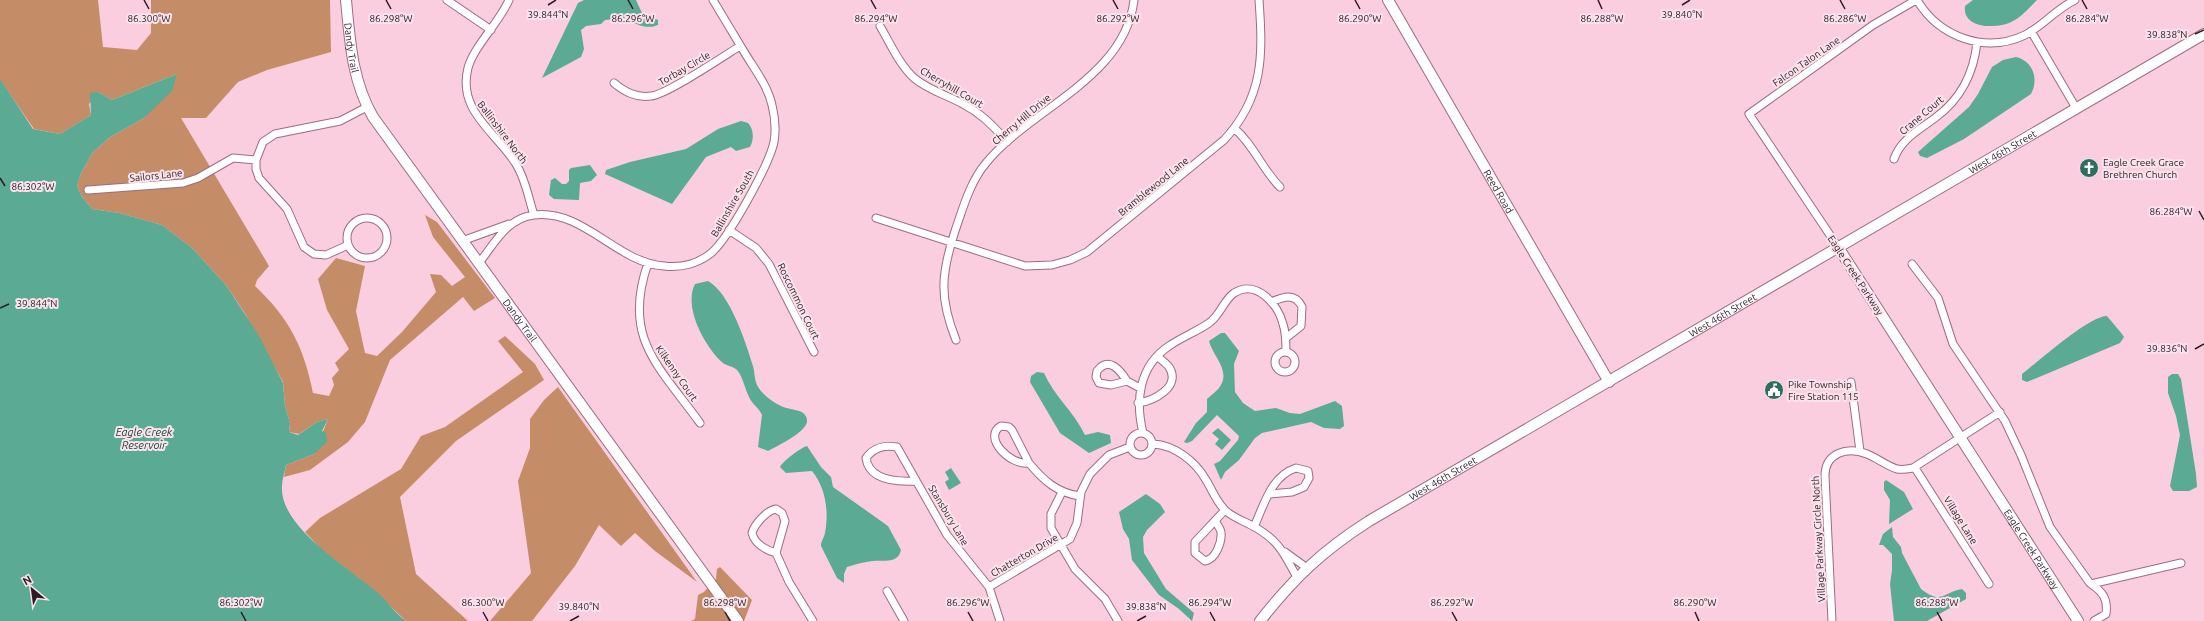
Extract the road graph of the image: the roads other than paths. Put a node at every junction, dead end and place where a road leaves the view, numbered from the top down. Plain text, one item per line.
1 (346, 0) edge
2 (447, 0) edge
3 (509, 0) edge
4 (713, 0) edge
5 (1134, 0) edge
6 (1259, 0) edge
7 (1388, 0) edge
8 (1916, 0) edge
9 (2075, 0) edge
10 (880, 26) dead end
11 (491, 30) junction
12 (2031, 31) junction
13 (2204, 34) edge
14 (1977, 42) junction
15 (740, 46) junction
16 (614, 82) dead end
17 (367, 107) junction
18 (2076, 108) junction
19 (1749, 114) joint
20 (1234, 128) junction
21 (1007, 142) junction
22 (1894, 159) dead end
23 (256, 160) junction
24 (1280, 187) dead end
25 (88, 190) dead end
26 (534, 215) junction
27 (876, 218) dead end
28 (509, 224) junction
29 (729, 230) junction
30 (462, 241) junction
31 (952, 243) junction
32 (348, 245) junction
33 (1838, 247) junction
34 (479, 263) junction
35 (648, 263) junction
36 (1912, 264) dead end
37 (1271, 302) junction
38 (1286, 338) junction
39 (956, 340) dead end
40 (1286, 351) dead end
41 (814, 352) dead end
42 (1158, 356) junction
43 (1126, 381) dead end
44 (1609, 382) junction
45 (1851, 382) dead end
46 (1140, 388) junction
47 (1138, 403) junction
48 (2000, 412) junction
49 (700, 423) dead end
50 (1142, 433) junction
51 (1960, 438) junction
52 (1153, 444) junction
53 (1130, 446) junction
54 (1860, 451) junction
55 (1029, 462) junction
56 (1915, 468) junction
57 (916, 481) junction
58 (1062, 492) junction
59 (1269, 494) junction
60 (1080, 496) junction
61 (1225, 510) junction
62 (1215, 521) junction
63 (1254, 527) junction
64 (1061, 545) junction
65 (1285, 552) junction
66 (776, 553) junction
67 (2181, 563) dead end
68 (1307, 568) junction
69 (1297, 577) junction
70 (1989, 584) dead end
71 (2091, 584) junction
72 (989, 587) junction
73 (887, 591) dead end
74 (738, 621) edge
75 (813, 621) edge
76 (904, 621) edge
77 (1000, 621) edge
78 (1118, 621) edge
79 (1260, 621) edge
80 (1832, 621) edge
81 (2078, 621) edge
82 (2094, 621) edge

1 - 17 street, Dandy Trail
2 - 11 street
3 - 11 street, Ballinshire North
4 - 15 street
5 - 21 street, Cherry Hill Drive
6 - 20 street, Bramblewood Lane
7 - 44 street, Reed Road
8 - 14 street
8 - 19 street, Falcon Talon Lane
9 - 12 street
10 - 21 street, Cherryhill Court
11 - 26 street, Ballinshire North
12 - 14 street
12 - 18 street
13 - 18 street, West 46th Street
14 - 22 street, Crane Court
15 - 16 street, Torbay Circle
15 - 29 street, Ballinshire South
17 - 23 street
17 - 30 street, Dandy Trail
18 - 33 street, West 46th Street
19 - 33 street, Eagle Creek Parkway
20 - 24 street
20 - 31 street, Bramblewood Lane
21 - 31 street, Cherry Hill Drive
23 - 25 street, Sailors Lane
23 - 32 street
26 - 28 street, Ballinshire South
26 - 35 street, Ballinshire South
27 - 31 street, Bramblewood Lane
28 - 30 street, Ballinshire South
28 - 34 street
29 - 35 street, Ballinshire South
29 - 41 street, Roscommon Court
30 - 34 street, Dandy Trail
31 - 39 street, Cherry Hill Drive
32 - 32 street
33 - 44 street, West 46th Street
33 - 51 street, Eagle Creek Parkway
34 - 74 street, Dandy Trail
35 - 49 street, Kilkenny Court
36 - 48 street
37 - 38 street
37 - 38 street
37 - 42 street
38 - 40 street
42 - 46 street
42 - 47 street
43 - 46 street
44 - 68 street, West 46th Street
45 - 54 street
46 - 47 street
47 - 50 street
48 - 51 street
48 - 71 street
50 - 52 street
50 - 53 street, Chatterton Drive
51 - 56 street
51 - 81 street, Eagle Creek Parkway
52 - 53 street
52 - 61 street
53 - 60 street, Chatterton Drive
54 - 56 street, Village Parkway Circle North
54 - 80 street, Village Parkway Circle North
55 - 55 street
55 - 58 street
56 - 70 street, Village Lane
57 - 57 street, Stansbury Lane
57 - 72 street, Stansbury Lane
58 - 60 street
58 - 64 street
59 - 59 street
59 - 63 street
60 - 64 street, Chatterton Drive
61 - 62 street
61 - 63 street
62 - 62 street
63 - 65 street
64 - 72 street, Chatterton Drive
64 - 78 street
65 - 68 street
65 - 69 street
66 - 66 street
66 - 75 street
67 - 71 street
68 - 69 street, West 46th Street
69 - 79 street, West 46th Street
71 - 82 street
72 - 77 street, Stansbury Lane
73 - 76 street

